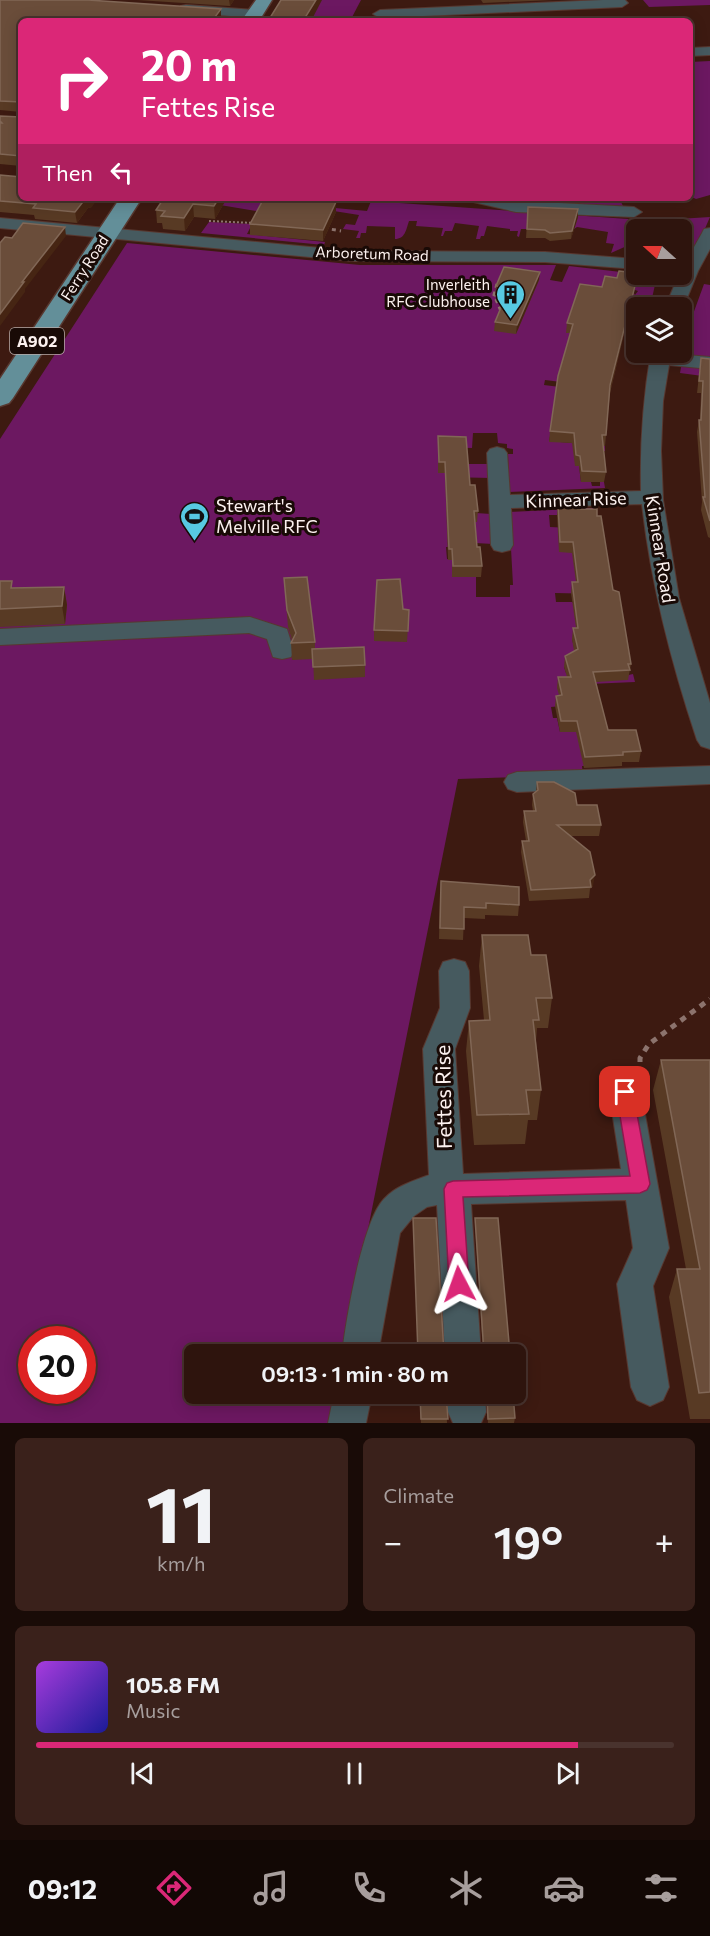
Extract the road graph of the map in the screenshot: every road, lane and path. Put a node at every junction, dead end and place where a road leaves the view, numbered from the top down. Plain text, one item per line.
1 (375, 0) edge
2 (532, 4) edge
3 (623, 5) edge
4 (176, 9) edge
5 (256, 12) edge
6 (380, 14) junction
7 (491, 15) edge
8 (366, 17) dead end
9 (710, 51) edge
10 (693, 52) edge
11 (129, 201) edge
12 (489, 201) edge
13 (631, 205) edge
14 (636, 219) edge
15 (209, 221) dead end
16 (0, 223) edge
17 (260, 223) edge
18 (318, 227) edge
19 (341, 231) dead end
20 (108, 233) junction
21 (710, 233) edge
22 (508, 256) junction
23 (626, 258) edge
24 (692, 260) edge
25 (692, 272) edge
26 (710, 275) edge
27 (494, 295) junction
28 (511, 298) edge
29 (501, 311) edge
30 (692, 360) edge
31 (659, 363) edge
32 (710, 363) edge
33 (0, 398) edge
34 (497, 453) dead end
35 (499, 492) junction
36 (651, 497) junction
37 (502, 545) dead end
38 (0, 637) edge
39 (282, 651) dead end
40 (710, 740) edge
41 (710, 775) edge
42 (517, 782) dead end
43 (454, 971) dead end
44 (710, 999) edge
45 (625, 1092) joint
46 (640, 1184) junction
47 (450, 1189) junction
48 (362, 1344) edge
49 (462, 1344) edge
50 (650, 1388) dead end
51 (351, 1404) edge
52 (347, 1423) edge

1 - 6 street
2 - 3 street
2 - 7 street
4 - 5 street
6 - 7 street
6 - 8 street
9 - 10 street
11 - 20 main road, Ferry Road / A902
12 - 13 street
13 - 14 street
15 - 17 path
16 - 20 street, Arboretum Road
18 - 19 path
20 - 22 street, Arboretum Road
20 - 33 main road, Ferry Road / A902
21 - 24 street
22 - 23 street, Arboretum Road
22 - 27 path
25 - 26 street
27 - 28 path
27 - 29 path
30 - 32 street
31 - 36 street, Kinnear Road
34 - 35 street
35 - 36 street, Kinnear Rise
35 - 37 street, Kinnear Rise
36 - 40 street, Kinnear Road
38 - 39 street
41 - 42 street
43 - 47 street, Fettes Rise
44 - 45 path
45 - 46 street
46 - 47 street
46 - 50 street
47 - 48 street
47 - 49 street, Fettes Rise
51 - 52 street

